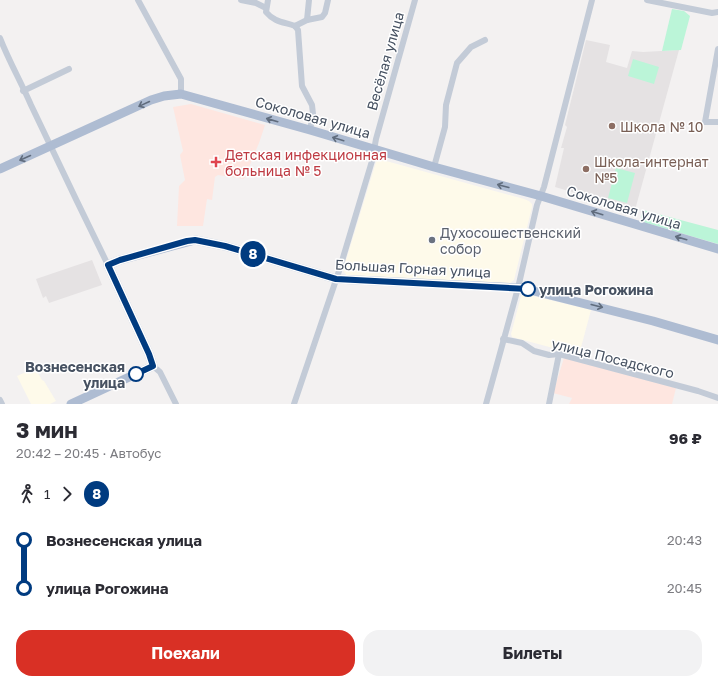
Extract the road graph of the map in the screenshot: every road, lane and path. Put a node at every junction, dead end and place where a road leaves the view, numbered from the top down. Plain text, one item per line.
1 (138, 0) edge
2 (241, 0) edge
3 (268, 0) edge
4 (309, 0) edge
5 (328, 0) edge
6 (415, 0) edge
7 (592, 0) edge
8 (647, 0) edge
9 (266, 8) junction
10 (718, 12) edge
11 (307, 20) junction
12 (295, 26) junction
13 (0, 38) edge
14 (485, 40) dead end
15 (718, 49) edge
16 (69, 69) dead end
17 (23, 91) junction
18 (181, 94) junction
19 (718, 122) edge
20 (310, 130) junction
21 (50, 147) junction
22 (374, 150) junction
23 (434, 167) junction
24 (0, 169) edge
25 (540, 196) junction
26 (718, 249) edge
27 (108, 265) junction
28 (336, 279) junction
29 (518, 288) junction
30 (503, 339) junction
31 (718, 340) edge
32 (559, 354) junction
33 (153, 366) junction
34 (718, 398) edge
35 (0, 400) edge
36 (2, 404) edge
37 (71, 404) edge
38 (176, 404) edge
39 (294, 404) edge
40 (486, 404) edge
41 (549, 404) edge

1 - 18 street
2 - 9 street
3 - 9 street
4 - 11 street
5 - 11 street
6 - 22 street, Весёлая улица
7 - 25 street
8 - 10 street
9 - 12 street
11 - 12 street
12 - 20 street
13 - 17 street
14 - 23 street
15 - 19 street
16 - 17 street
17 - 21 street
20 -> 18 main road, Соколовая улица
18 -> 21 main road, Соколовая улица
22 -> 20 main road, Соколовая улица
21 -> 24 main road, Соколовая улица
21 - 27 street
22 - 23 main road, Соколовая улица
22 - 28 street, Весёлая улица
25 -> 23 main road, Соколовая улица
26 -> 25 main road, Соколовая улица
25 - 29 street
27 - 28 main road, Большая Горная улица
27 - 33 main road
28 - 29 main road, Большая Горная улица
28 - 39 street, Весёлая улица
29 - 30 street
29 -> 31 main road, Большая Горная улица
30 - 32 street, улица Посадского
30 - 40 street
32 - 34 street, улица Посадского
32 - 41 street
33 - 37 main road
33 - 38 street
35 - 36 street

